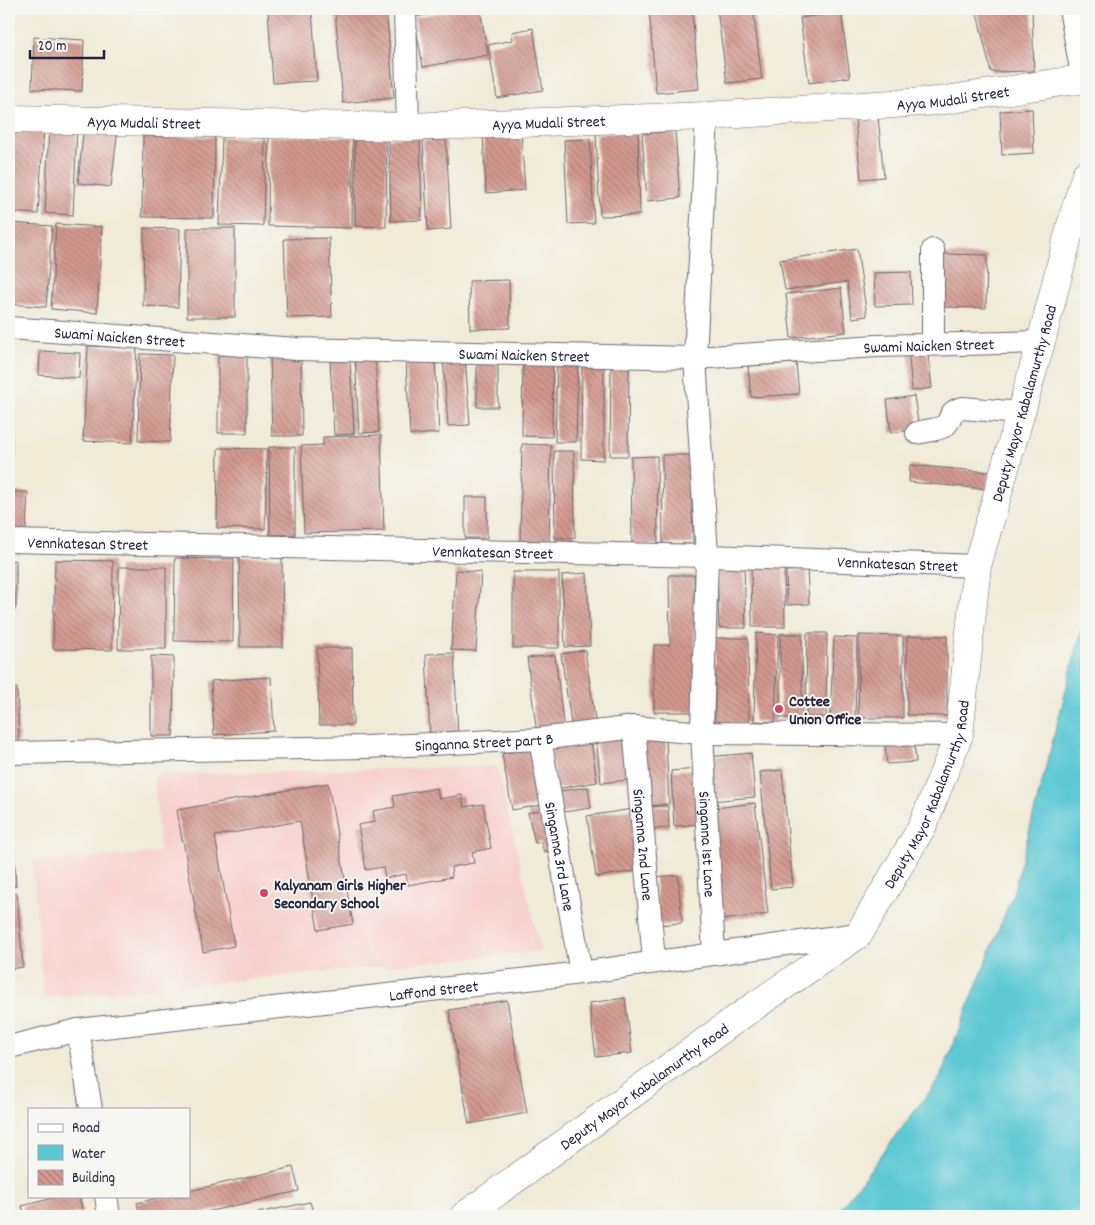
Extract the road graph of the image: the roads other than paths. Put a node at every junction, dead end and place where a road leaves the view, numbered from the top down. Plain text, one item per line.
1 (405, 9) edge
2 (1070, 9) edge
3 (1085, 80) edge
4 (707, 116) junction
5 (9, 119) edge
6 (408, 127) junction
7 (1086, 174) edge
8 (933, 250) dead end
9 (9, 328) edge
10 (1041, 342) junction
11 (933, 344) junction
12 (695, 358) junction
13 (1020, 413) junction
14 (917, 433) dead end
15 (9, 541) edge
16 (707, 556) junction
17 (977, 566) junction
18 (634, 727) junction
19 (702, 733) junction
20 (959, 736) junction
21 (540, 739) junction
22 (9, 753) edge
23 (859, 934) junction
24 (714, 954) junction
25 (654, 962) junction
26 (580, 973) junction
27 (78, 1030) junction
28 (9, 1047) edge
29 (91, 1108) edge
30 (106, 1198) edge
31 (109, 1216) edge
32 (464, 1216) edge

1 - 6 street
2 - 3 street
3 - 4 street, Ayya Mudali Street
4 - 6 street, Ayya Mudali Street
4 - 12 street, Singanna 1st Lane
5 - 6 street, Ayya Mudali Street
7 - 10 street, Deputy Mayor Kabalamurthy Road
8 - 11 street
9 - 12 street, Swami Naicken Street
10 - 11 street, Swami Naicken Street
10 - 13 street, Deputy Mayor Kabalamurthy Road
11 - 12 street, Swami Naicken Street
12 - 16 street, Singanna 1st Lane
13 - 14 street
13 - 17 street, Deputy Mayor Kabalamurthy Road
15 - 16 street, Vennkatesan Street
16 - 17 street, Vennkatesan Street
16 - 19 street, Singanna 1st Lane
17 - 20 street, Deputy Mayor Kabalamurthy Road
18 - 19 street, Singanna Street part B
18 - 21 street, Singanna Street part B
18 - 25 street, Singanna 2nd Lane
19 - 20 street, Singanna Street part B
19 - 24 street, Singanna 1st Lane
20 - 23 street, Deputy Mayor Kabalamurthy Road
21 - 22 street, Singanna Street part B
21 - 26 street, Singanna 3rd Lane
23 - 24 street, Laffond Street
23 - 32 street, Deputy Mayor Kabalamurthy Road
24 - 25 street, Laffond Street
25 - 26 street, Laffond Street
26 - 27 street, Laffond Street
27 - 28 street, Laffond Street
27 - 29 street
30 - 31 street

